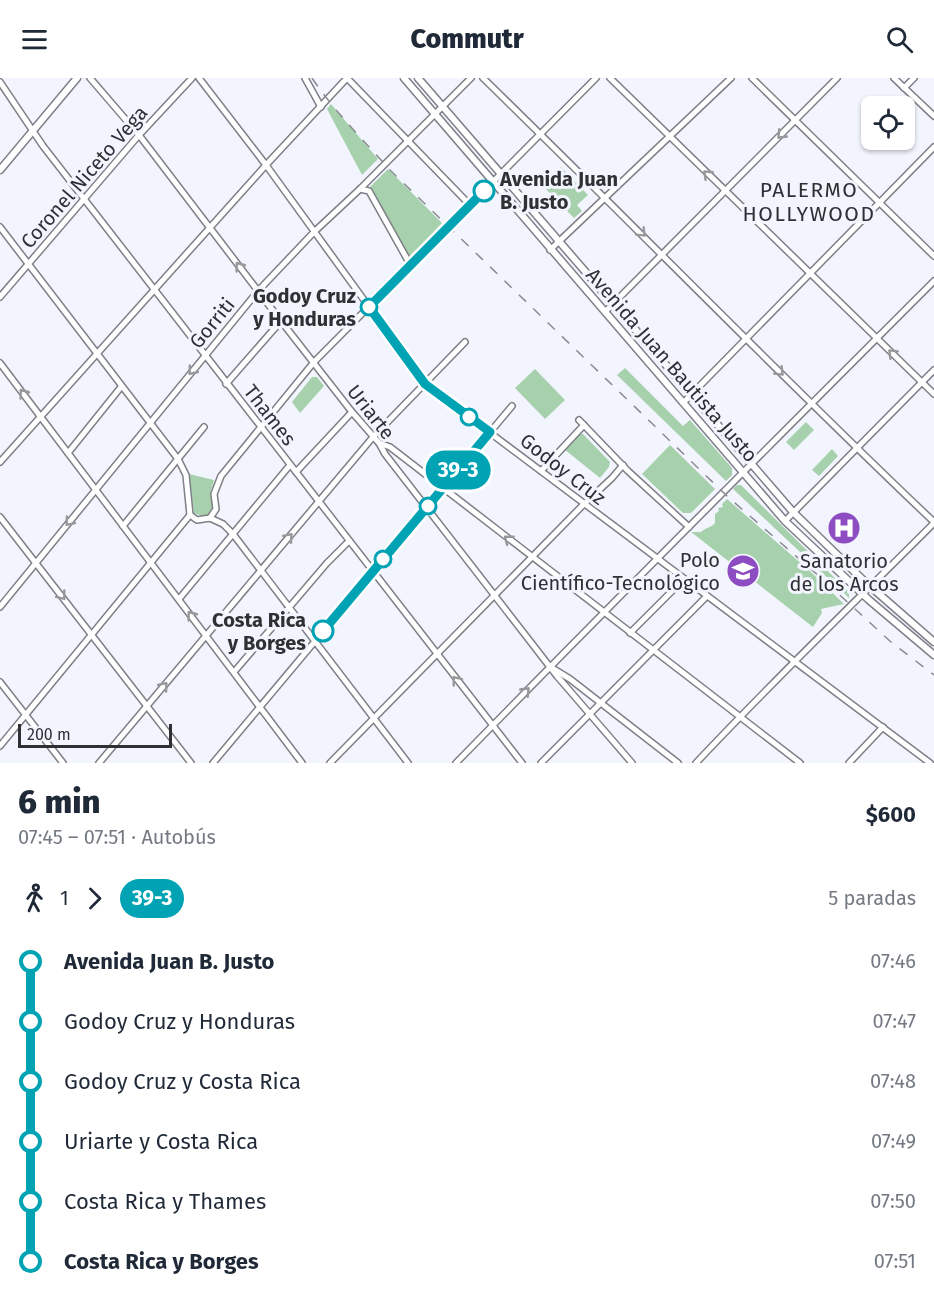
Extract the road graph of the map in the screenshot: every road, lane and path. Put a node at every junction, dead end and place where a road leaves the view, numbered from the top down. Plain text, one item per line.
1 (77, 78) edge
2 (90, 78) edge
3 (192, 78) edge
4 (199, 78) edge
5 (305, 78) edge
6 (347, 78) edge
7 (404, 78) edge
8 (418, 78) edge
9 (471, 78) edge
10 (483, 78) edge
11 (596, 78) edge
12 (610, 78) edge
13 (731, 78) edge
14 (752, 78) edge
15 (837, 78) edge
16 (894, 78) edge
17 (914, 78) edge
18 (0, 82) edge
19 (904, 88) junction
20 (321, 107) junction
21 (442, 107) junction
22 (435, 115) junction
23 (934, 116) edge
24 (796, 120) junction
25 (33, 132) junction
26 (540, 134) junction
27 (139, 135) junction
28 (669, 137) junction
29 (408, 142) junction
30 (934, 147) edge
31 (266, 165) junction
32 (0, 170) edge
33 (501, 173) junction
34 (493, 183) junction
35 (360, 189) junction
36 (726, 192) junction
37 (605, 196) junction
38 (83, 199) junction
39 (879, 202) junction
40 (470, 205) junction
41 (0, 227) edge
42 (211, 229) junction
43 (314, 232) junction
44 (559, 243) junction
45 (550, 250) junction
46 (664, 255) junction
47 (934, 256) edge
48 (28, 263) junction
49 (411, 266) junction
50 (810, 273) junction
51 (934, 281) edge
52 (154, 290) junction
53 (258, 291) junction
54 (0, 297) edge
55 (613, 306) junction
56 (369, 307) junction
57 (605, 312) junction
58 (280, 321) junction
59 (877, 338) junction
60 (747, 339) junction
61 (465, 342) dead end
62 (97, 353) junction
63 (204, 356) junction
64 (314, 362) junction
65 (0, 363) edge
66 (934, 370) edge
67 (922, 382) junction
68 (226, 384) junction
69 (425, 384) junction
70 (121, 387) junction
71 (934, 394) edge
72 (691, 396) junction
73 (683, 403) junction
74 (813, 403) junction
75 (512, 406) dead end
76 (352, 412) junction
77 (41, 417) junction
78 (579, 420) dead end
79 (150, 423) junction
80 (584, 425) junction
81 (204, 427) dead end
82 (261, 428) junction
83 (490, 432) junction
84 (374, 437) junction
85 (379, 443) junction
86 (858, 447) junction
87 (68, 453) junction
88 (178, 459) junction
89 (0, 462) edge
90 (291, 465) junction
91 (622, 465) junction
92 (752, 466) junction
93 (541, 471) junction
94 (296, 472) junction
95 (743, 473) junction
96 (442, 488) junction
97 (96, 490) junction
98 (319, 502) junction
99 (583, 505) junction
100 (427, 507) junction
101 (793, 512) junction
102 (190, 515) junction
103 (0, 517) edge
104 (210, 519) junction
105 (785, 521) junction
106 (934, 523) edge
107 (123, 526) junction
108 (688, 527) junction
109 (233, 534) junction
110 (349, 542) junction
111 (532, 557) junction
112 (658, 559) junction
113 (35, 562) junction
114 (150, 562) junction
115 (260, 571) junction
116 (372, 573) junction
117 (684, 579) junction
118 (870, 587) junction
119 (495, 594) junction
120 (864, 594) junction
121 (707, 596) junction
122 (178, 599) junction
123 (0, 607) edge
124 (290, 607) junction
125 (604, 613) junction
126 (630, 633) junction
127 (92, 634) junction
128 (206, 635) junction
129 (315, 642) junction
130 (934, 642) edge
131 (654, 651) junction
132 (436, 654) junction
133 (934, 655) edge
134 (794, 660) junction
135 (550, 667) junction
136 (234, 672) junction
137 (0, 682) edge
138 (602, 704) junction
139 (147, 706) junction
140 (260, 707) junction
141 (25, 715) junction
142 (589, 716) junction
143 (740, 717) junction
144 (374, 718) junction
145 (492, 726) junction
146 (883, 727) junction
147 (0, 746) edge
148 (63, 763) edge
149 (99, 763) edge
150 (191, 763) edge
151 (213, 763) edge
152 (302, 763) edge
153 (330, 763) edge
154 (408, 763) edge
155 (456, 763) edge
156 (522, 763) edge
157 (541, 763) edge
158 (632, 763) edge
159 (678, 763) edge
160 (696, 763) edge
161 (800, 763) edge
162 (849, 763) edge
163 (930, 763) edge

1 - 25 main road
2 - 27 street, Uriarte
3 - 27 street, Coronel Niceto Vega
4 - 31 street, Godoy Cruz
5 - 20 street
6 - 20 street
6 - 29 street
7 - 22 main road, Avenida Juan Bautista Justo
8 - 21 main road, Avenida Juan Bautista Justo
9 - 21 street, Gorriti
10 - 26 street
11 - 26 street
12 - 28 street
13 - 28 street
14 - 24 street
15 - 24 street
16 - 19 street
17 - 19 street
18 - 25 street, Thames
19 - 23 street
20 - 31 street
21 - 22 street, Gorriti
21 - 33 main road, Avenida Juan Bautista Justo
22 - 29 street, Gorriti
22 - 34 main road, Avenida Juan Bautista Justo
24 -> 36 street
24 - 39 street
25 - 32 main road
25 - 38 street, Thames
26 - 33 street
26 - 37 street
27 - 38 street, Coronel Niceto Vega
27 - 42 street, Uriarte
36 -> 28 street
28 - 37 street
29 - 35 street, Gorriti
29 - 40 street
30 - 39 street
31 - 42 street
31 - 43 street, Godoy Cruz
33 - 34 street
33 - 44 main road, Avenida Juan Bautista Justo
34 - 40 street
34 - 45 main road, Avenida Juan Bautista Justo
35 - 43 street, Gorriti
35 - 49 street
36 - 46 street
36 - 50 street
37 - 44 street
37 -> 46 street
38 - 48 street, Coronel Niceto Vega
38 - 52 street, Thames
39 - 47 street
39 - 50 street
40 - 49 street
41 - 48 street
42 - 52 street
53 -> 42 street, Uriarte
43 - 53 street, Gorriti
43 - 56 street, Godoy Cruz
44 - 45 street
44 - 55 main road, Avenida Juan Bautista Justo
45 - 57 main road, Avenida Juan Bautista Justo
46 - 55 street
46 - 60 street
48 - 54 street, Coronel Niceto Vega
48 - 62 street
49 - 56 street
50 - 59 street
50 - 60 street
51 - 59 street
52 - 62 street
52 - 63 street, Thames
53 - 58 street, Uriarte
53 - 63 street, Gorriti
55 - 57 street
55 - 72 main road, Avenida Juan Bautista Justo
56 - 64 street
56 - 69 street, Godoy Cruz
57 - 73 main road, Avenida Juan Bautista Justo
58 - 64 street, Uriarte
58 - 68 street
67 -> 59 street
59 - 74 street
60 - 72 street
60 -> 74 street
61 - 69 street
62 - 70 street
62 - 77 street
63 - 68 street, Thames
63 -> 79 street, Gorriti
64 - 76 street, Uriarte
64 - 82 street
77 -> 65 street
66 - 67 street
67 - 71 street
67 - 86 street
68 - 82 street, Thames
69 - 83 street, Godoy Cruz
69 - 84 street
70 - 79 street
70 - 87 street
72 - 73 street
72 - 92 main road, Avenida Juan Bautista Justo
73 - 95 main road, Avenida Juan Bautista Justo
74 - 86 street
74 - 92 street
75 - 83 street
76 - 84 street, Uriarte
76 - 94 street
77 - 87 street
77 - 89 street
78 - 80 street
79 - 88 street
79 - 97 street, Gorriti
80 - 91 street
80 - 93 street
81 - 88 street
82 - 90 street, Thames
82 - 104 street
83 - 93 street, Godoy Cruz
83 - 96 street
84 - 85 street, Uriarte
84 - 98 street
85 - 96 street
85 - 100 street, Uriarte
86 - 101 street
86 - 106 street
87 - 97 street
88 - 102 street
88 - 107 street
90 - 94 street, Thames
90 - 109 street
91 - 99 street
91 - 108 street
92 - 95 street
92 - 101 main road, Avenida Juan Bautista Justo
93 - 99 street, Godoy Cruz
94 - 98 street, Thames
95 - 105 main road, Avenida Juan Bautista Justo
95 - 108 street
96 - 100 street
111 -> 96 street
97 - 107 street
97 -> 113 street, Gorriti
98 - 110 street, Thames
115 -> 98 street
99 - 111 street
99 - 112 street, Godoy Cruz
100 - 116 street
100 - 119 street, Uriarte
101 - 105 street
101 - 118 main road, Avenida Juan Bautista Justo
102 - 104 street
102 - 114 street
103 - 113 street
104 - 109 street
105 - 120 main road, Avenida Juan Bautista Justo
106 - 118 street
107 - 114 street
108 - 112 street
109 - 115 street
109 - 122 street
110 - 116 street, Thames
110 - 124 street
111 - 119 street
111 - 125 street
112 - 117 street, Godoy Cruz
112 - 125 street
113 - 123 street, Gorriti
113 -> 127 street
114 - 122 street
114 - 127 street
115 - 124 street
115 - 128 street
116 - 129 street
116 - 132 street, Thames
117 - 121 street, Godoy Cruz
117 - 126 street
118 - 120 street
118 - 130 main road, Avenida Juan Bautista Justo
119 - 132 street
119 - 135 street, Uriarte
120 - 133 main road, Avenida Juan Bautista Justo
120 - 134 street
121 - 131 street
121 - 134 street, Godoy Cruz
128 -> 122 street
124 - 129 street
124 - 136 street
125 - 126 street
125 - 135 street
126 - 131 street
127 - 139 street
127 - 141 street
128 - 136 street
139 -> 128 street
129 - 140 street
129 - 144 street
131 - 138 street
131 - 143 street
132 - 144 street
145 -> 132 street, Thames
134 - 143 street
134 - 146 street, Godoy Cruz
135 - 138 street
135 - 142 street, Uriarte
145 -> 135 street
136 - 140 street
137 - 141 street
138 - 142 street
138 - 159 street
139 - 149 street
139 - 150 street
140 - 151 street
140 - 152 street
141 - 147 street
141 - 148 street
142 - 157 street
142 - 158 street, Uriarte
143 - 160 street
143 - 161 street
144 - 153 street
144 - 154 street
145 - 155 street
145 - 156 street, Thames
146 - 162 street
146 - 163 street, Godoy Cruz

